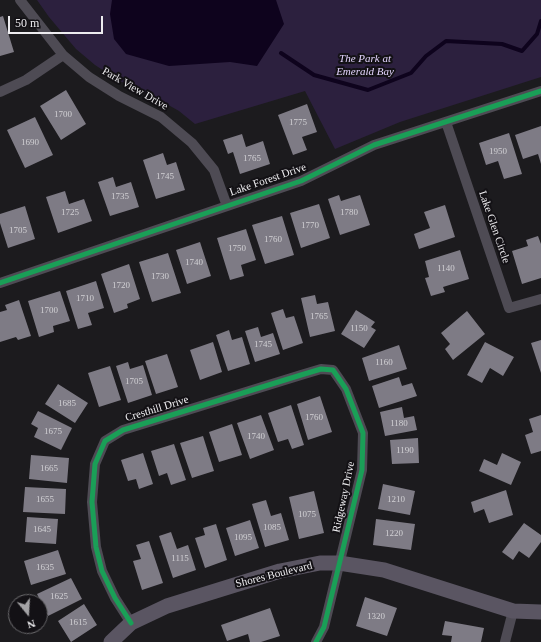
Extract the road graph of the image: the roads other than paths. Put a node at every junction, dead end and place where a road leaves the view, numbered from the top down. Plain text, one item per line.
1 (20, 0) edge
2 (63, 55) junction
3 (541, 91) edge
4 (0, 92) edge
5 (446, 122) junction
6 (227, 206) junction
7 (0, 283) edge
8 (541, 299) edge
9 (333, 370) joint
10 (339, 563) junction
11 (513, 610) junction
12 (541, 612) edge
13 (131, 623) junction
14 (111, 642) edge
15 (316, 642) edge
16 (506, 642) edge

1 - 2 street, Park View Drive
2 - 4 street
2 - 6 street, Park View Drive
3 - 5 street, Lake Forest Drive
5 - 6 street, Lake Forest Drive
5 - 8 street, Lake Glen Circle
6 - 7 street, Lake Forest Drive
9 - 10 street, Ridgeway Drive
9 - 13 street, Cresthill Drive
10 - 11 street, Shores Boulevard
10 - 13 street, Shores Boulevard
10 - 15 street, Ridgeway Drive
11 - 12 street, Shores Boulevard
11 - 16 street
13 - 14 street, Shores Boulevard

